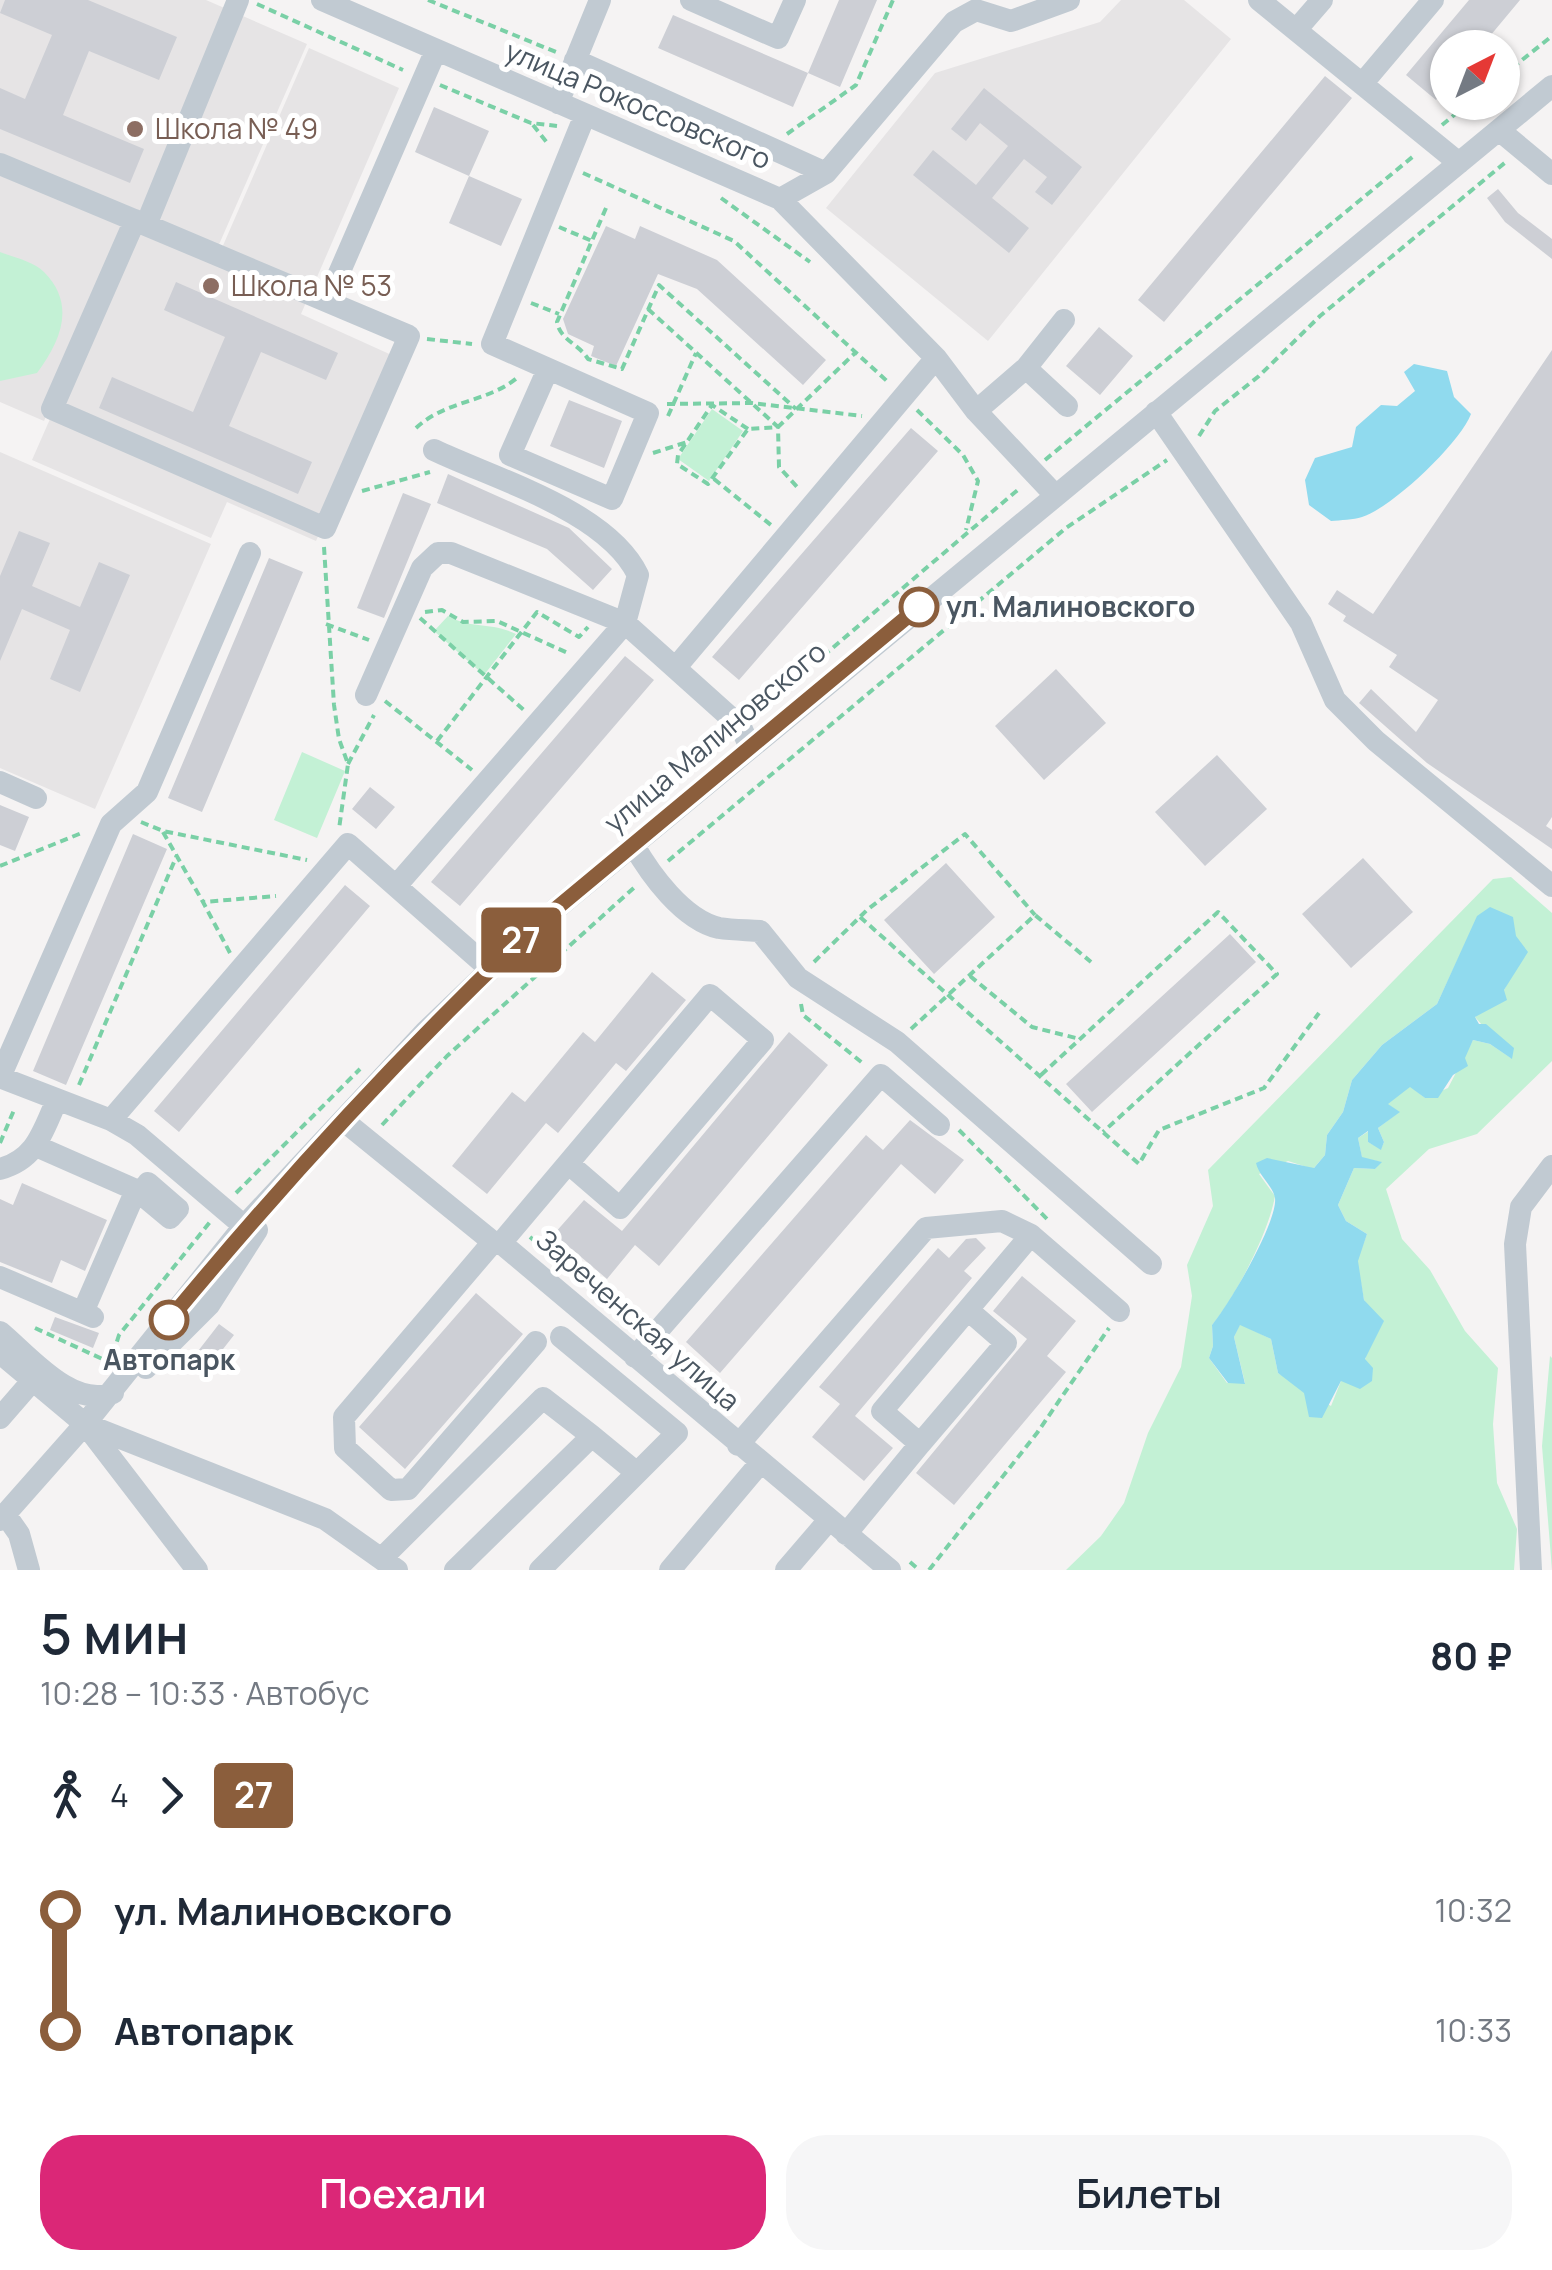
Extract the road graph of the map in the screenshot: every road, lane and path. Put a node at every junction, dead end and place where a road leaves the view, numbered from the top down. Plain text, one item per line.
1 (238, 0) edge
2 (322, 0) edge
3 (428, 0) edge
4 (600, 0) edge
5 (691, 0) edge
6 (795, 0) edge
7 (893, 0) edge
8 (1069, 0) edge
9 (1260, 0) edge
10 (1322, 0) edge
11 (1434, 0) edge
12 (362, 8) edge
13 (1296, 30) junction
14 (1552, 36) edge
15 (436, 50) junction
16 (575, 60) junction
17 (1520, 62) edge
18 (1362, 84) junction
19 (1552, 86) edge
20 (558, 103) junction
21 (586, 115) junction
22 (1450, 120) edge
23 (532, 124) dead end
24 (1499, 130) junction
25 (1430, 138) junction
26 (771, 146) junction
27 (1522, 149) junction
28 (1459, 162) junction
29 (0, 164) edge
30 (565, 165) junction
31 (826, 173) junction
32 (1552, 174) edge
33 (780, 199) junction
34 (606, 208) dead end
35 (140, 222) junction
36 (328, 301) junction
37 (648, 309) junction
38 (1064, 320) dead end
39 (409, 336) junction
40 (492, 344) junction
41 (696, 352) junction
42 (856, 352) junction
43 (936, 358) junction
44 (540, 365) junction
45 (1026, 368) junction
46 (752, 403) junction
47 (673, 404) junction
48 (631, 405) junction
49 (1066, 406) dead end
50 (898, 407) junction
51 (796, 409) junction
52 (976, 411) junction
53 (1156, 412) junction
54 (778, 427) junction
55 (416, 428) dead end
56 (748, 429) junction
57 (687, 442) junction
58 (1181, 450) junction
59 (650, 454) dead end
60 (440, 459) joint
61 (1032, 474) junction
62 (714, 479) junction
63 (362, 492) dead end
64 (1054, 494) junction
65 (814, 504) junction
66 (965, 534) dead end
67 (786, 538) junction
68 (326, 542) dead end
69 (250, 553) dead end
70 (599, 612) junction
71 (625, 623) junction
72 (326, 624) junction
73 (396, 627) junction
74 (522, 632) junction
75 (590, 664) junction
76 (677, 666) junction
77 (486, 678) junction
78 (374, 696) joint
79 (538, 722) junction
80 (437, 741) junction
81 (750, 748) junction
82 (0, 782) edge
83 (486, 782) junction
84 (36, 798) dead end
85 (111, 824) junction
86 (162, 831) junction
87 (344, 838) dead end
88 (633, 844) junction
89 (178, 856) junction
90 (323, 863) dead end
91 (0, 866) edge
92 (650, 874) junction
93 (396, 886) junction
94 (1552, 886) edge
95 (203, 902) junction
96 (298, 902) junction
97 (1035, 915) junction
98 (860, 917) junction
99 (1090, 962) dead end
100 (244, 964) junction
101 (490, 969) junction
102 (970, 976) junction
103 (798, 978) junction
104 (948, 995) junction
105 (1318, 1013) dead end
106 (1080, 1039) junction
107 (897, 1042) junction
108 (881, 1075) junction
109 (1040, 1076) junction
110 (7, 1080) edge
111 (61, 1104) junction
112 (14, 1110) dead end
113 (111, 1120) junction
114 (344, 1122) junction
115 (945, 1124) joint
116 (378, 1128) dead end
117 (1104, 1132) junction
118 (40, 1137) junction
119 (0, 1143) edge
120 (569, 1164) junction
121 (1552, 1166) edge
122 (0, 1169) edge
123 (294, 1173) junction
124 (244, 1226) junction
125 (1039, 1227) junction
126 (497, 1242) junction
127 (1151, 1264) dead end
128 (0, 1277) edge
129 (968, 1310) junction
130 (1120, 1311) joint
131 (44, 1318) dead end
132 (35, 1328) junction
133 (0, 1332) edge
134 (119, 1335) dead end
135 (28, 1336) dead end
136 (561, 1337) dead end
137 (536, 1342) dead end
138 (0, 1353) edge
139 (636, 1357) junction
140 (32, 1380) junction
141 (107, 1396) junction
142 (0, 1418) edge
143 (85, 1424) junction
144 (592, 1436) junction
145 (920, 1444) junction
146 (738, 1445) junction
147 (761, 1462) junction
148 (637, 1474) junction
149 (0, 1482) edge
150 (8, 1511) edge
151 (837, 1527) junction
152 (390, 1564) edge
153 (25, 1568) edge
154 (198, 1570) edge
155 (455, 1570) edge
156 (540, 1570) edge
157 (670, 1570) edge
158 (786, 1570) edge
159 (890, 1570) edge
160 (929, 1570) edge
161 (1531, 1570) edge

1 - 35 street
2 - 12 street, улица Рокоссовского
3 - 16 path
4 - 16 street
5 - 6 street
7 - 26 path
8 - 31 street
9 - 13 street
10 - 13 street
11 - 18 street
12 - 15 street, улица Рокоссовского
13 - 18 street
14 - 17 path
15 - 20 street, улица Рокоссовского
15 - 36 street
16 - 20 street
16 - 26 street
18 - 25 street
19 - 24 street, улица Малиновского
20 - 21 street, улица Рокоссовского
21 - 30 street
21 - 33 street, улица Рокоссовского
22 - 25 path
23 - 30 path
24 - 27 street
24 - 28 street, улица Малиновского
25 - 28 street
25 - 61 path
26 - 31 street
27 - 32 street
27 - 58 path
28 - 53 street, улица Малиновского
29 - 35 street
30 - 40 street
30 - 42 path
31 - 33 street
33 - 43 street, улица Рокоссовского
34 - 37 path
35 - 36 street
35 - 39 street
36 - 39 street
37 - 41 path
37 - 51 path
38 - 45 street
39 - 40 path
40 - 44 street
41 - 46 path
41 - 47 path
42 - 50 path
42 - 51 path
43 - 50 street
43 - 52 street, улица Рокоссовского
44 - 48 street
44 - 48 street
44 - 55 path
45 - 49 street
45 - 52 street
46 - 47 path
46 - 51 path
46 - 54 path
47 - 48 path
50 - 51 path
50 - 65 street
50 - 66 path
51 - 54 path
52 - 61 street, улица Рокоссовского
53 - 58 street
53 - 64 street, улица Малиновского
54 - 56 path
54 - 65 path
56 - 57 path
56 - 62 path
57 - 59 path
57 - 62 path
58 - 92 path
58 - 94 street
60 - 63 path
60 - 71 street
61 - 64 street, улица Рокоссовского
62 - 67 path
64 - 81 street, улица Малиновского
65 - 67 street
67 - 76 street
68 - 72 path
69 - 85 street
70 - 71 street
70 - 73 street
70 - 74 path
71 - 75 street
71 - 76 street
72 - 73 path
72 - 87 path
73 - 78 street
74 - 75 path
74 - 77 path
74 - 77 path
75 - 79 street
76 - 81 street
77 - 79 path
77 - 80 path
78 - 80 path
79 - 83 street
80 - 83 path
81 - 88 street, улица Малиновского
82 - 84 street
83 - 93 street
85 - 86 path
85 - 91 path
85 - 110 street
86 - 89 path
86 - 90 path
88 - 92 street
88 - 101 street, улица Малиновского
89 - 95 path
89 - 111 path
92 - 103 street
92 - 116 path
93 - 96 street
93 - 101 street
95 - 96 path
95 - 100 path
96 - 100 street
97 - 98 path
97 - 99 path
97 - 102 path
98 - 103 path
98 - 104 path
100 - 113 street
101 - 114 street, улица Малиновского
102 - 104 path
102 - 106 path
103 - 107 street
103 - 108 path
104 - 107 path
104 - 109 path
105 - 117 path
106 - 109 path
106 - 117 path
107 - 127 street
108 - 115 street
108 - 139 street
109 - 117 path
110 - 111 street
110 - 118 street
111 - 113 street
111 - 118 street
112 - 119 path
113 - 124 street
114 - 123 street, улица Малиновского
114 - 126 street, Зареченская улица
115 - 125 path
118 - 122 street
118 - 128 street
120 - 120 street
120 - 126 street
121 - 161 street
123 - 124 street, улица Малиновского
123 - 141 street
124 - 141 street, улица Малиновского
125 - 129 street
125 - 130 street
125 - 146 street
126 - 137 street
126 - 139 street, Зареченская улица
129 - 145 street
129 - 145 street
130 - 160 path
131 - 132 path
132 - 134 path
132 - 135 path
133 - 141 street
136 - 148 street
138 - 140 street
139 - 146 street, Зареченская улица
140 - 142 street
140 - 143 street
141 - 143 street, улица Малиновского
143 - 150 street, улица Малиновского
143 - 152 street
143 - 154 street
144 - 148 street
144 - 152 street
144 - 155 street
145 - 151 street
146 - 147 street, Зареченская улица
147 - 151 street, Зареченская улица
147 - 157 street
148 - 156 street
149 - 150 street
150 - 153 street
151 - 158 street
151 - 159 street, Зареченская улица

